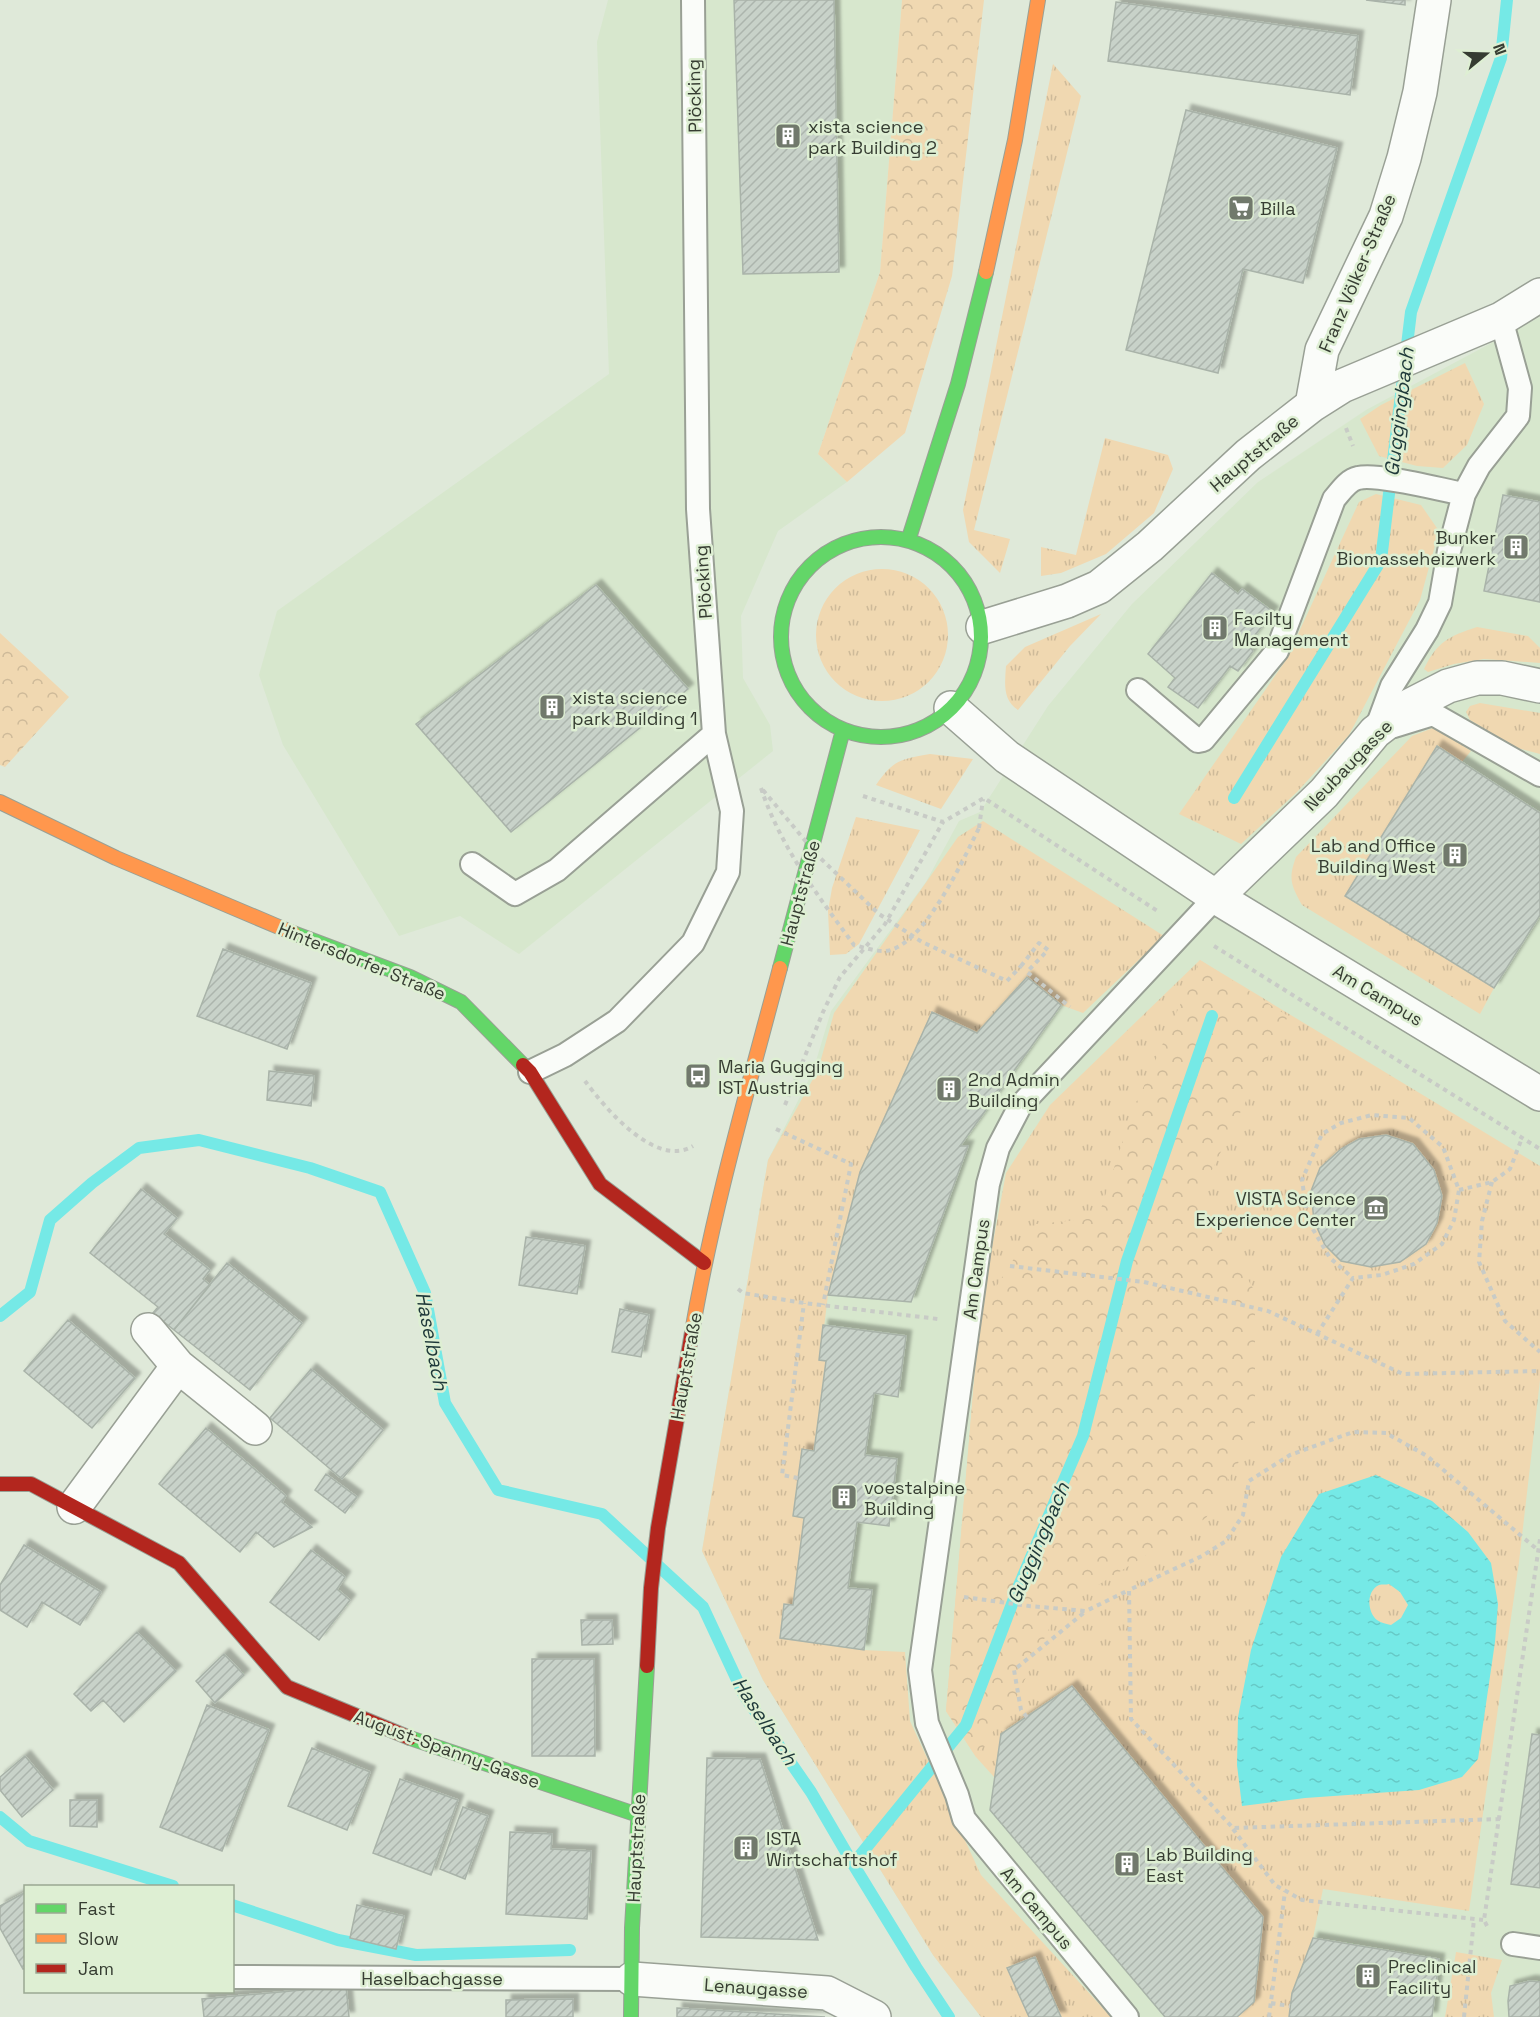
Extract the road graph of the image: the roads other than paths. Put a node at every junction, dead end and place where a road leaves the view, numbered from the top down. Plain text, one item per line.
1 (693, 0) edge
2 (1038, 0) edge
3 (1434, 0) edge
4 (1540, 295) edge
5 (1501, 319) junction
6 (1322, 399) junction
7 (1464, 494) junction
8 (909, 538) junction
9 (983, 627) junction
10 (1540, 686) edge
11 (1138, 690) dead end
12 (951, 708) junction
13 (843, 730) junction
14 (1375, 732) junction
15 (714, 734) junction
16 (1540, 776) edge
17 (0, 802) edge
18 (472, 864) dead end
19 (1216, 897) junction
20 (530, 1072) junction
21 (1540, 1094) edge
22 (704, 1263) junction
23 (148, 1330) dead end
24 (178, 1366) junction
25 (255, 1428) dead end
26 (0, 1484) edge
27 (74, 1507) junction
28 (638, 1815) junction
29 (1513, 1944) road end
30 (1540, 1948) edge
31 (234, 1977) edge
32 (632, 1979) junction
33 (632, 2017) edge
34 (874, 2017) edge
35 (1127, 2017) edge

1 - 15 lane, Plöcking
2 - 8 main road
3 - 6 street, Franz Völker-Straße
4 - 5 street, Hauptstraße
5 - 6 street, Hauptstraße
5 - 7 lane
6 - 9 street, Hauptstraße
7 - 11 lane
7 - 14 lane
8 - 9 main road
8 - 13 main road
9 - 12 main road
10 - 14 street, Neubaugasse
12 - 13 main road
12 - 19 street, Am Campus
13 - 22 main road, Hauptstraße
14 - 16 lane
14 - 19 street, Neubaugasse
15 - 18 lane
15 - 20 lane, Plöcking
17 - 20 main road, Hintersdorfer Straße
19 - 21 street, Am Campus
19 - 35 lane, Am Campus
20 - 22 main road, Hintersdorfer Straße
22 - 28 main road, Hauptstraße
23 - 24 street
24 - 25 street
24 - 27 street
26 - 27 main road, August-Spanny-Gasse
27 - 28 main road, August-Spanny-Gasse
28 - 32 main road, Hauptstraße
29 - 30 lane
31 - 32 lane, Haselbachgasse
32 - 33 main road, Hauptstraße
32 - 34 street, Lenaugasse

